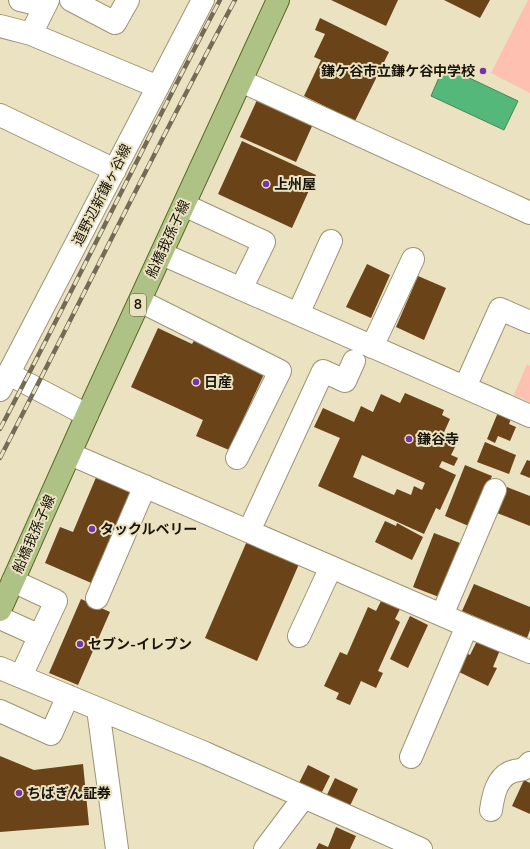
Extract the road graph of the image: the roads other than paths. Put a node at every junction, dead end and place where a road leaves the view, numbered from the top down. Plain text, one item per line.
1 (20, 0) edge
2 (71, 0) edge
3 (128, 0) edge
4 (278, 0) edge
5 (199, 2) edge
6 (47, 3) edge
7 (0, 26) edge
8 (31, 34) junction
9 (240, 81) junction
10 (158, 87) junction
11 (0, 115) edge
12 (114, 170) junction
13 (184, 205) junction
14 (530, 213) edge
15 (331, 241) dead end
16 (162, 254) junction
17 (413, 259) dead end
18 (241, 289) junction
19 (140, 301) junction
20 (298, 314) junction
21 (530, 322) edge
22 (362, 351) junction
23 (4, 382) edge
24 (466, 388) junction
25 (88, 415) junction
26 (530, 416) edge
27 (70, 454) junction
28 (237, 458) dead end
29 (145, 486) junction
30 (495, 490) dead end
31 (249, 531) junction
32 (331, 567) junction
33 (13, 581) junction
34 (97, 598) dead end
35 (0, 610) edge
36 (442, 615) junction
37 (0, 618) edge
38 (467, 626) junction
39 (40, 636) junction
40 (299, 636) dead end
41 (530, 652) edge
42 (0, 668) edge
43 (21, 676) junction
44 (68, 696) junction
45 (98, 709) junction
46 (0, 710) edge
47 (411, 757) dead end
48 (530, 763) edge
49 (304, 797) junction
50 (491, 810) dead end
51 (117, 849) edge
52 (265, 849) edge
53 (421, 849) edge

1 - 6 street
2 - 3 street
4 - 9 main road, 船橋我孫子線 / 8
5 - 10 street, 道野辺新鎌ヶ谷線
6 - 8 street
7 - 8 street
8 - 10 street
9 - 13 main road, 船橋我孫子線 / 8
9 - 14 street
10 - 12 street, 道野辺新鎌ヶ谷線
11 - 12 street
12 - 23 street, 道野辺新鎌ヶ谷線
13 - 16 main road, 船橋我孫子線 / 8
13 - 18 street
15 - 20 street
16 - 18 street
16 - 19 main road, 船橋我孫子線 / 8
17 - 22 street
18 - 20 street
19 - 25 main road, 船橋我孫子線 / 8
19 - 28 street
20 - 22 street
21 - 24 street
22 - 24 street
22 - 31 street
23 - 25 street
24 - 26 street
25 - 27 main road, 船橋我孫子線 / 8
27 - 29 street
27 - 33 main road, 船橋我孫子線 / 8
29 - 31 street
29 - 34 street
30 - 36 street
31 - 32 street
32 - 36 street
32 - 40 street
33 - 35 main road, 船橋我孫子線 / 8
33 - 39 street
36 - 38 street
37 - 39 street
38 - 41 street
38 - 47 street
39 - 43 street
42 - 43 street
43 - 44 street
44 - 45 street
44 - 46 street
45 - 49 street
45 - 51 street
48 - 50 street
49 - 52 street
49 - 53 street

